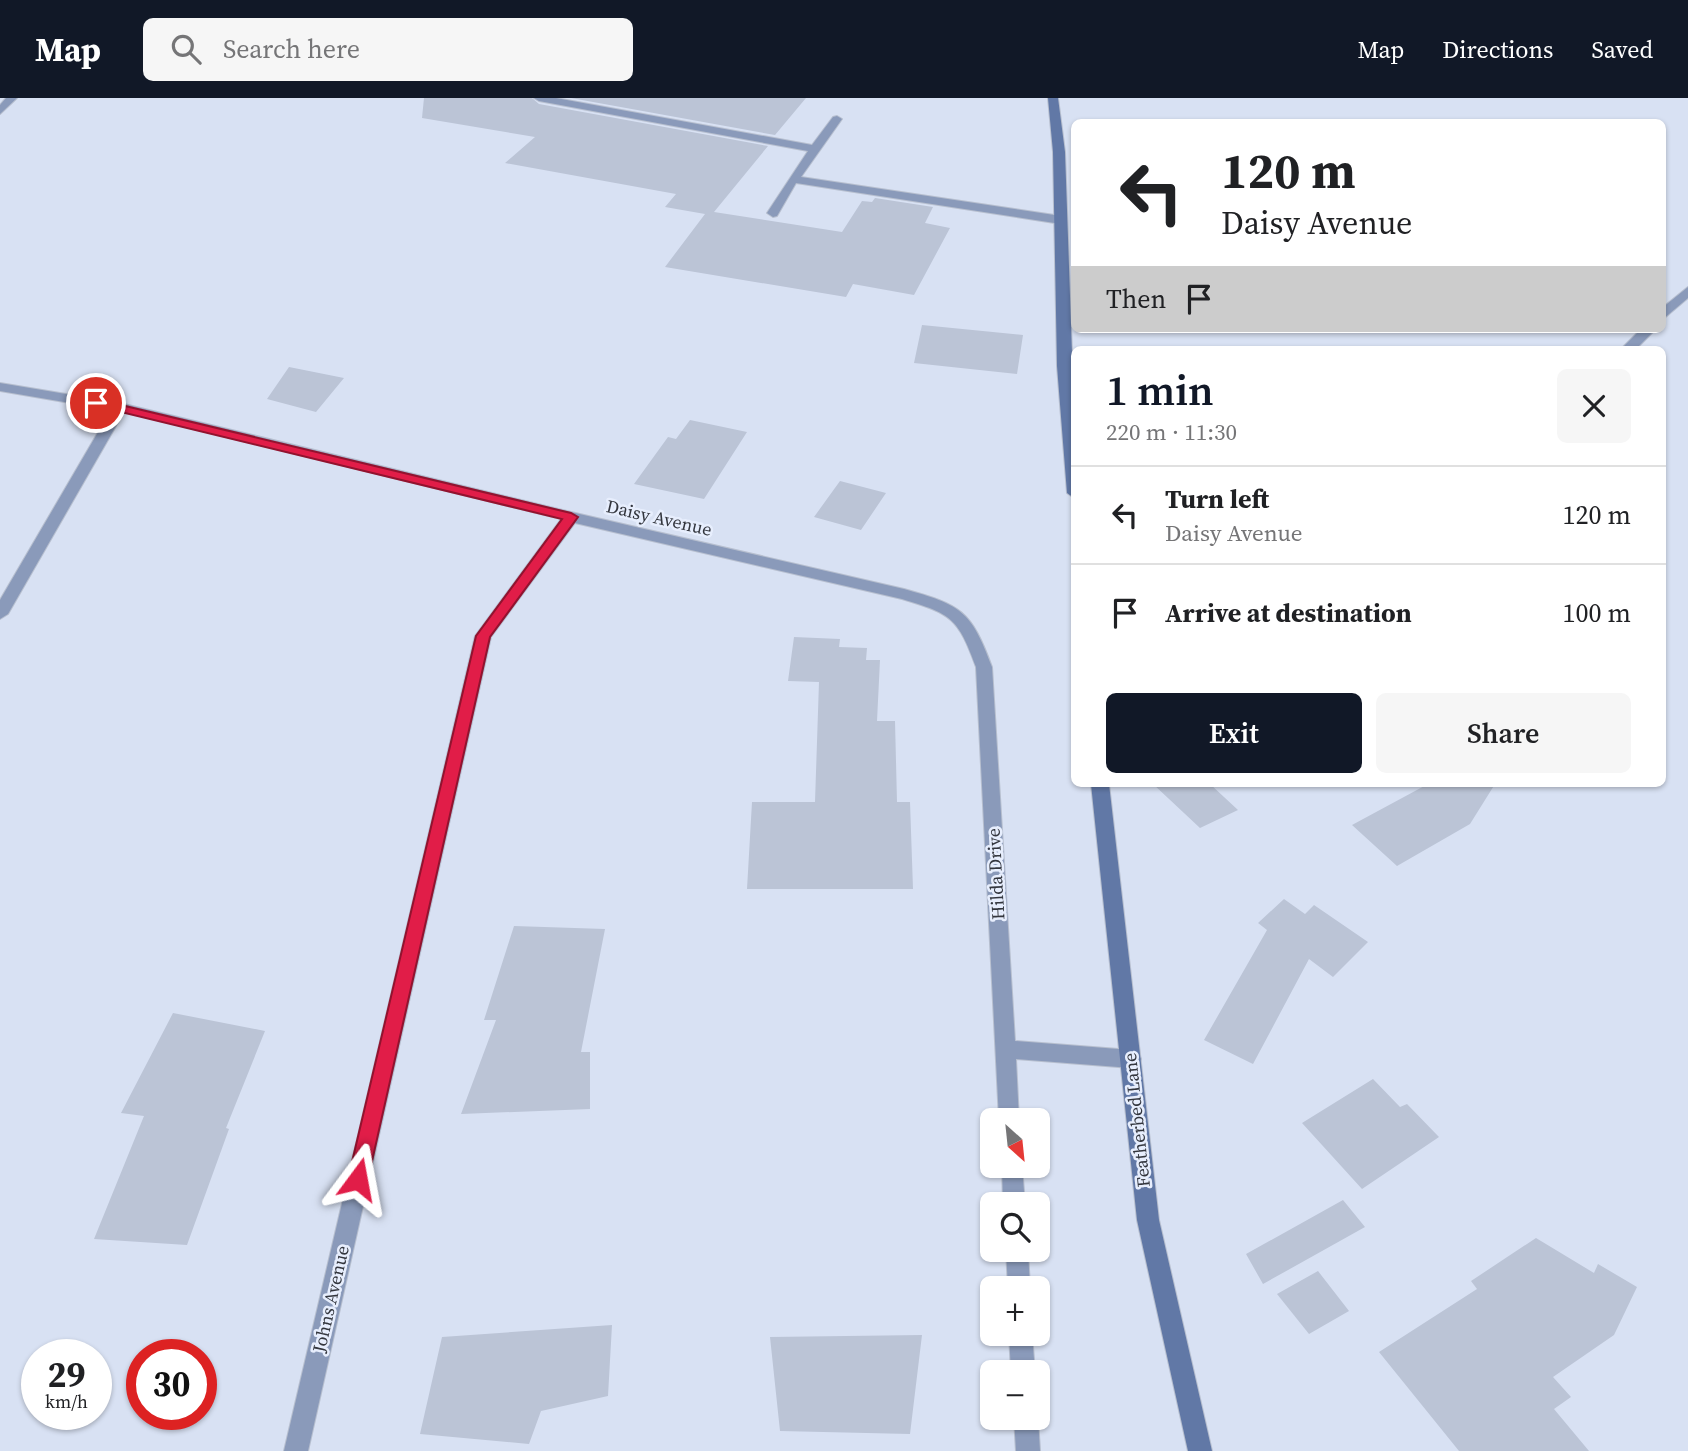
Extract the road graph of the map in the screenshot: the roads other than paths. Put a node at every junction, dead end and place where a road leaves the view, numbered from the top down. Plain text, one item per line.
1 (12, 98) edge
2 (539, 98) edge
3 (1054, 98) edge
4 (0, 111) edge
5 (837, 119) dead end
6 (813, 149) junction
7 (793, 179) junction
8 (773, 214) dead end
9 (1061, 220) junction
10 (1688, 291) edge
11 (1666, 312) edge
12 (1645, 333) edge
13 (1631, 346) edge
14 (0, 387) edge
15 (120, 407) junction
16 (1071, 455) edge
17 (571, 517) junction
18 (0, 614) edge
19 (971, 631) joint
20 (1100, 787) edge
21 (1006, 1049) junction
22 (1131, 1059) junction
23 (1008, 1108) edge
24 (1027, 1430) edge
25 (296, 1451) edge
26 (1028, 1451) edge
27 (1200, 1451) edge

1 - 4 street
2 - 6 street
3 - 9 main road
5 - 6 street
6 - 7 street
7 - 8 street
7 - 9 street
9 - 16 main road
10 - 11 street
12 - 13 street
14 - 15 street, Daisy Avenue
15 - 17 street, Daisy Avenue
15 - 18 street
17 - 19 street, Daisy Avenue
17 - 25 street, Johns Avenue
19 - 21 street, Hilda Drive
20 - 22 main road, Featherbed Lane
21 - 22 street
21 - 23 street, Hilda Drive
22 - 27 main road, Featherbed Lane
24 - 26 street

